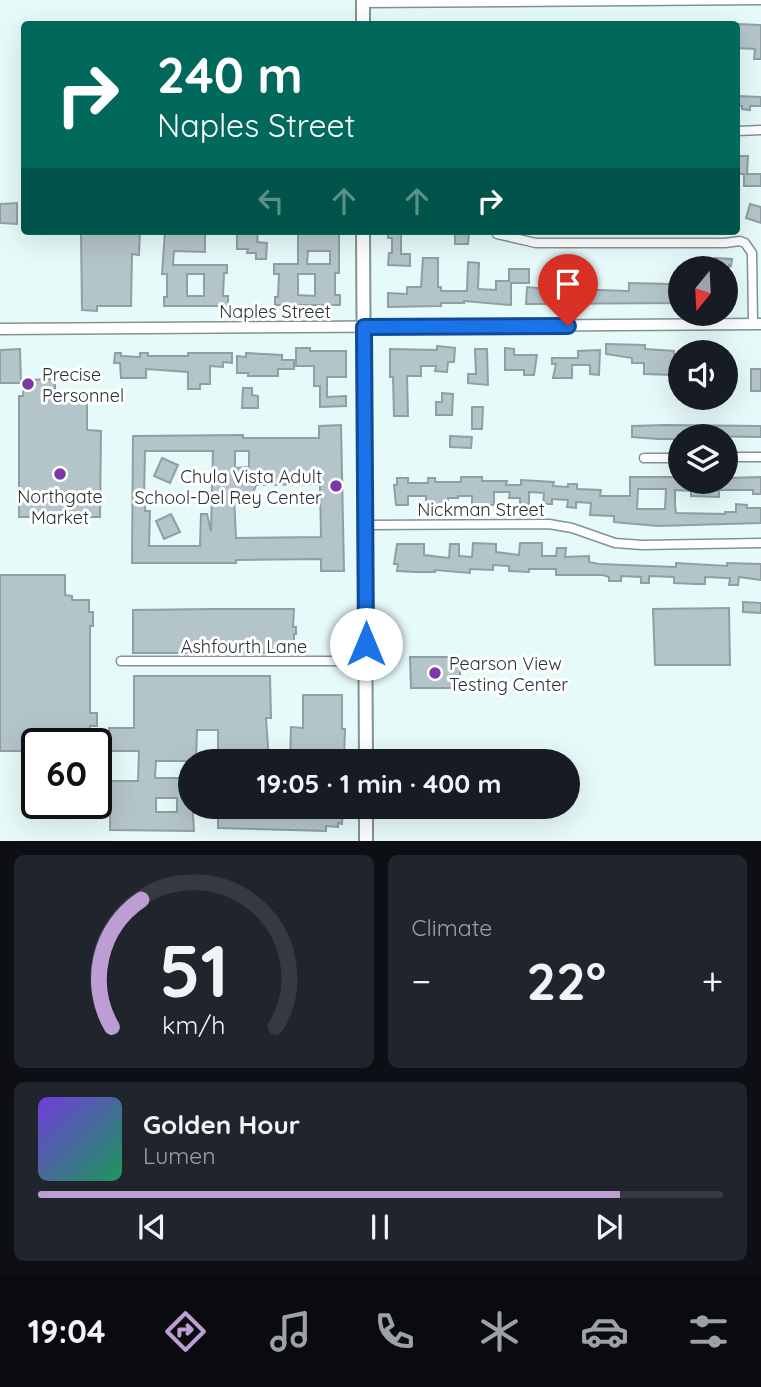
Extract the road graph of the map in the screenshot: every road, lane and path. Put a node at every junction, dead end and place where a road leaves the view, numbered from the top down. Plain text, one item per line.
1 (761, 0) edge
2 (363, 1) edge
3 (363, 21) edge
4 (761, 130) edge
5 (740, 131) edge
6 (363, 235) edge
7 (501, 235) edge
8 (757, 324) edge
9 (364, 327) junction
10 (0, 329) edge
11 (668, 457) edge
12 (738, 457) edge
13 (761, 457) edge
14 (644, 458) dead end
15 (366, 524) junction
16 (761, 544) edge
17 (121, 661) dead end
18 (366, 661) junction
19 (366, 749) edge
20 (366, 819) edge
21 (366, 841) edge

1 - 2 street
2 - 3 main road
4 - 5 street
6 - 9 main road
7 - 8 street
8 - 9 street, Naples Street
9 - 10 street, Naples Street
9 - 15 main road
11 - 14 street
12 - 13 street
15 - 16 street, Nickman Street
15 - 18 main road
17 - 18 street, Ashfourth Lane
18 - 19 main road
20 - 21 main road

